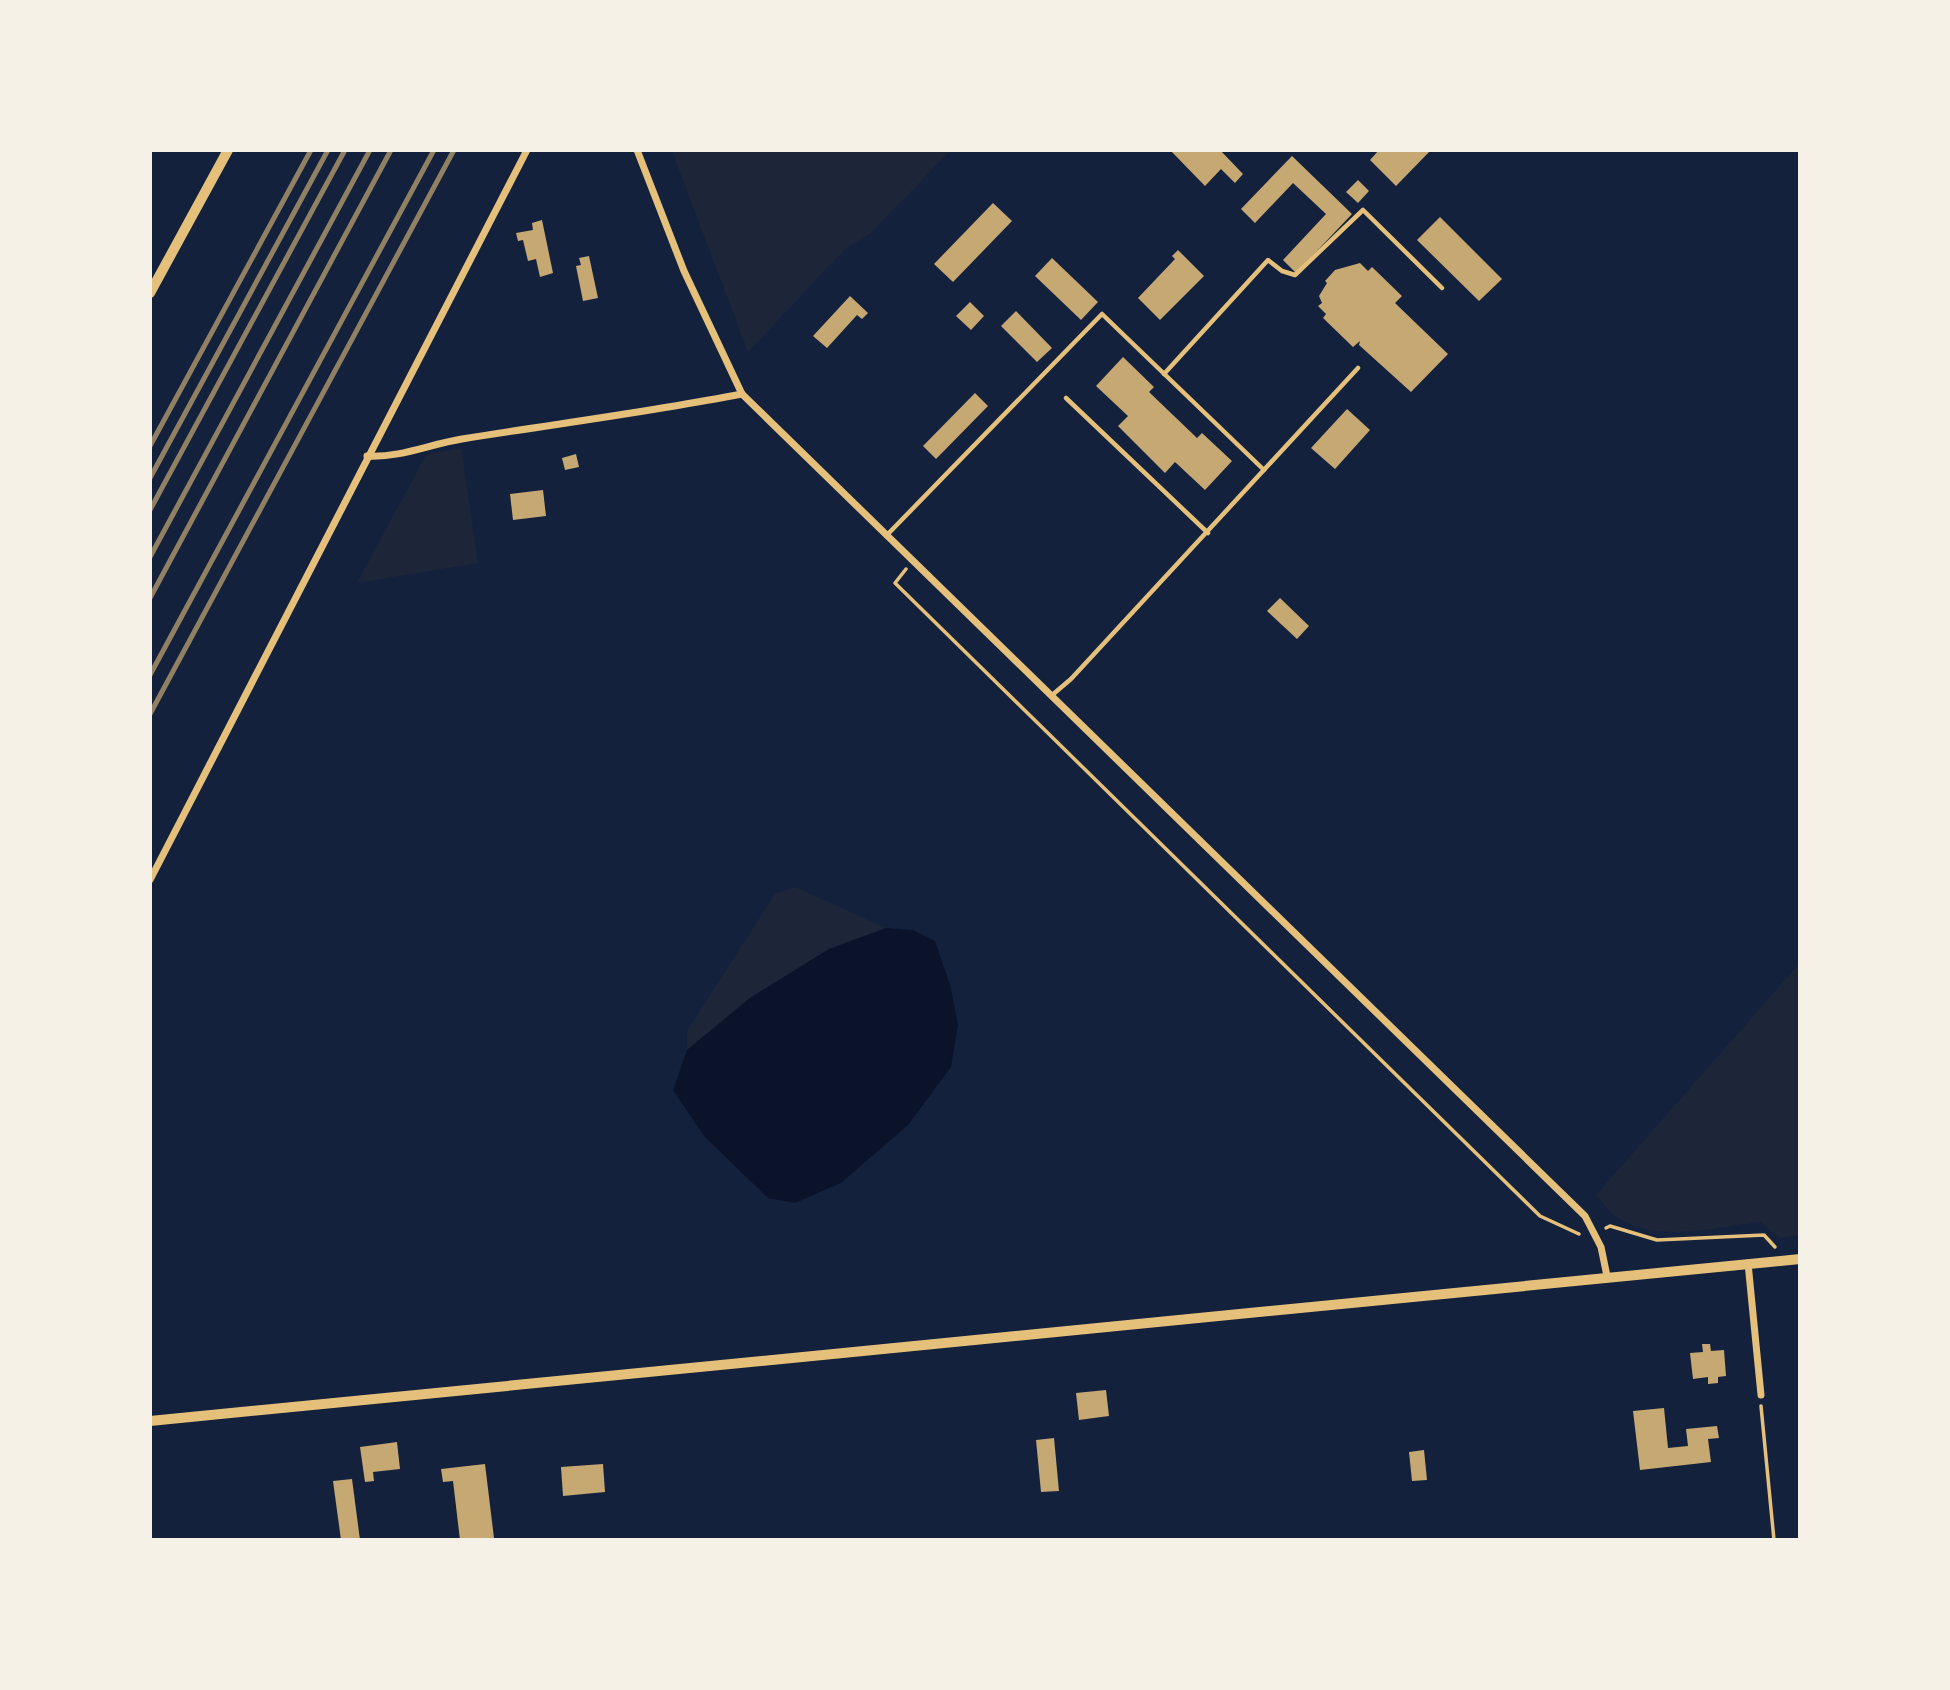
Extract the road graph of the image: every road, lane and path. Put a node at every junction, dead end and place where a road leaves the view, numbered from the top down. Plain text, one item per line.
1 (228, 150) edge
2 (527, 150) edge
3 (637, 150) edge
4 (1442, 288) dead end
5 (150, 293) edge
6 (1358, 368) dead end
7 (1164, 374) junction
8 (742, 394) junction
9 (1066, 398) dead end
10 (368, 456) junction
11 (1264, 471) junction
12 (1208, 533) junction
13 (886, 536) junction
14 (913, 563) junction
15 (1050, 697) junction
16 (150, 880) edge
17 (1605, 1228) dead end
18 (1585, 1237) dead end
19 (1776, 1252) dead end
20 (1800, 1259) edge
21 (1748, 1264) junction
22 (1607, 1276) junction
23 (1760, 1395) joint
24 (150, 1422) edge
25 (1774, 1539) edge

1 - 5 street
2 - 10 street
3 - 8 street
4 - 7 lane
6 - 11 lane
7 - 11 lane
7 - 13 lane
8 - 10 street
8 - 13 street
9 - 12 lane
10 - 16 street
11 - 12 lane
12 - 15 lane
13 - 14 street
14 - 15 street
14 - 18 path
15 - 22 street
17 - 19 path
20 - 21 street
21 - 22 street
21 - 23 street
22 - 24 street
23 - 25 path

